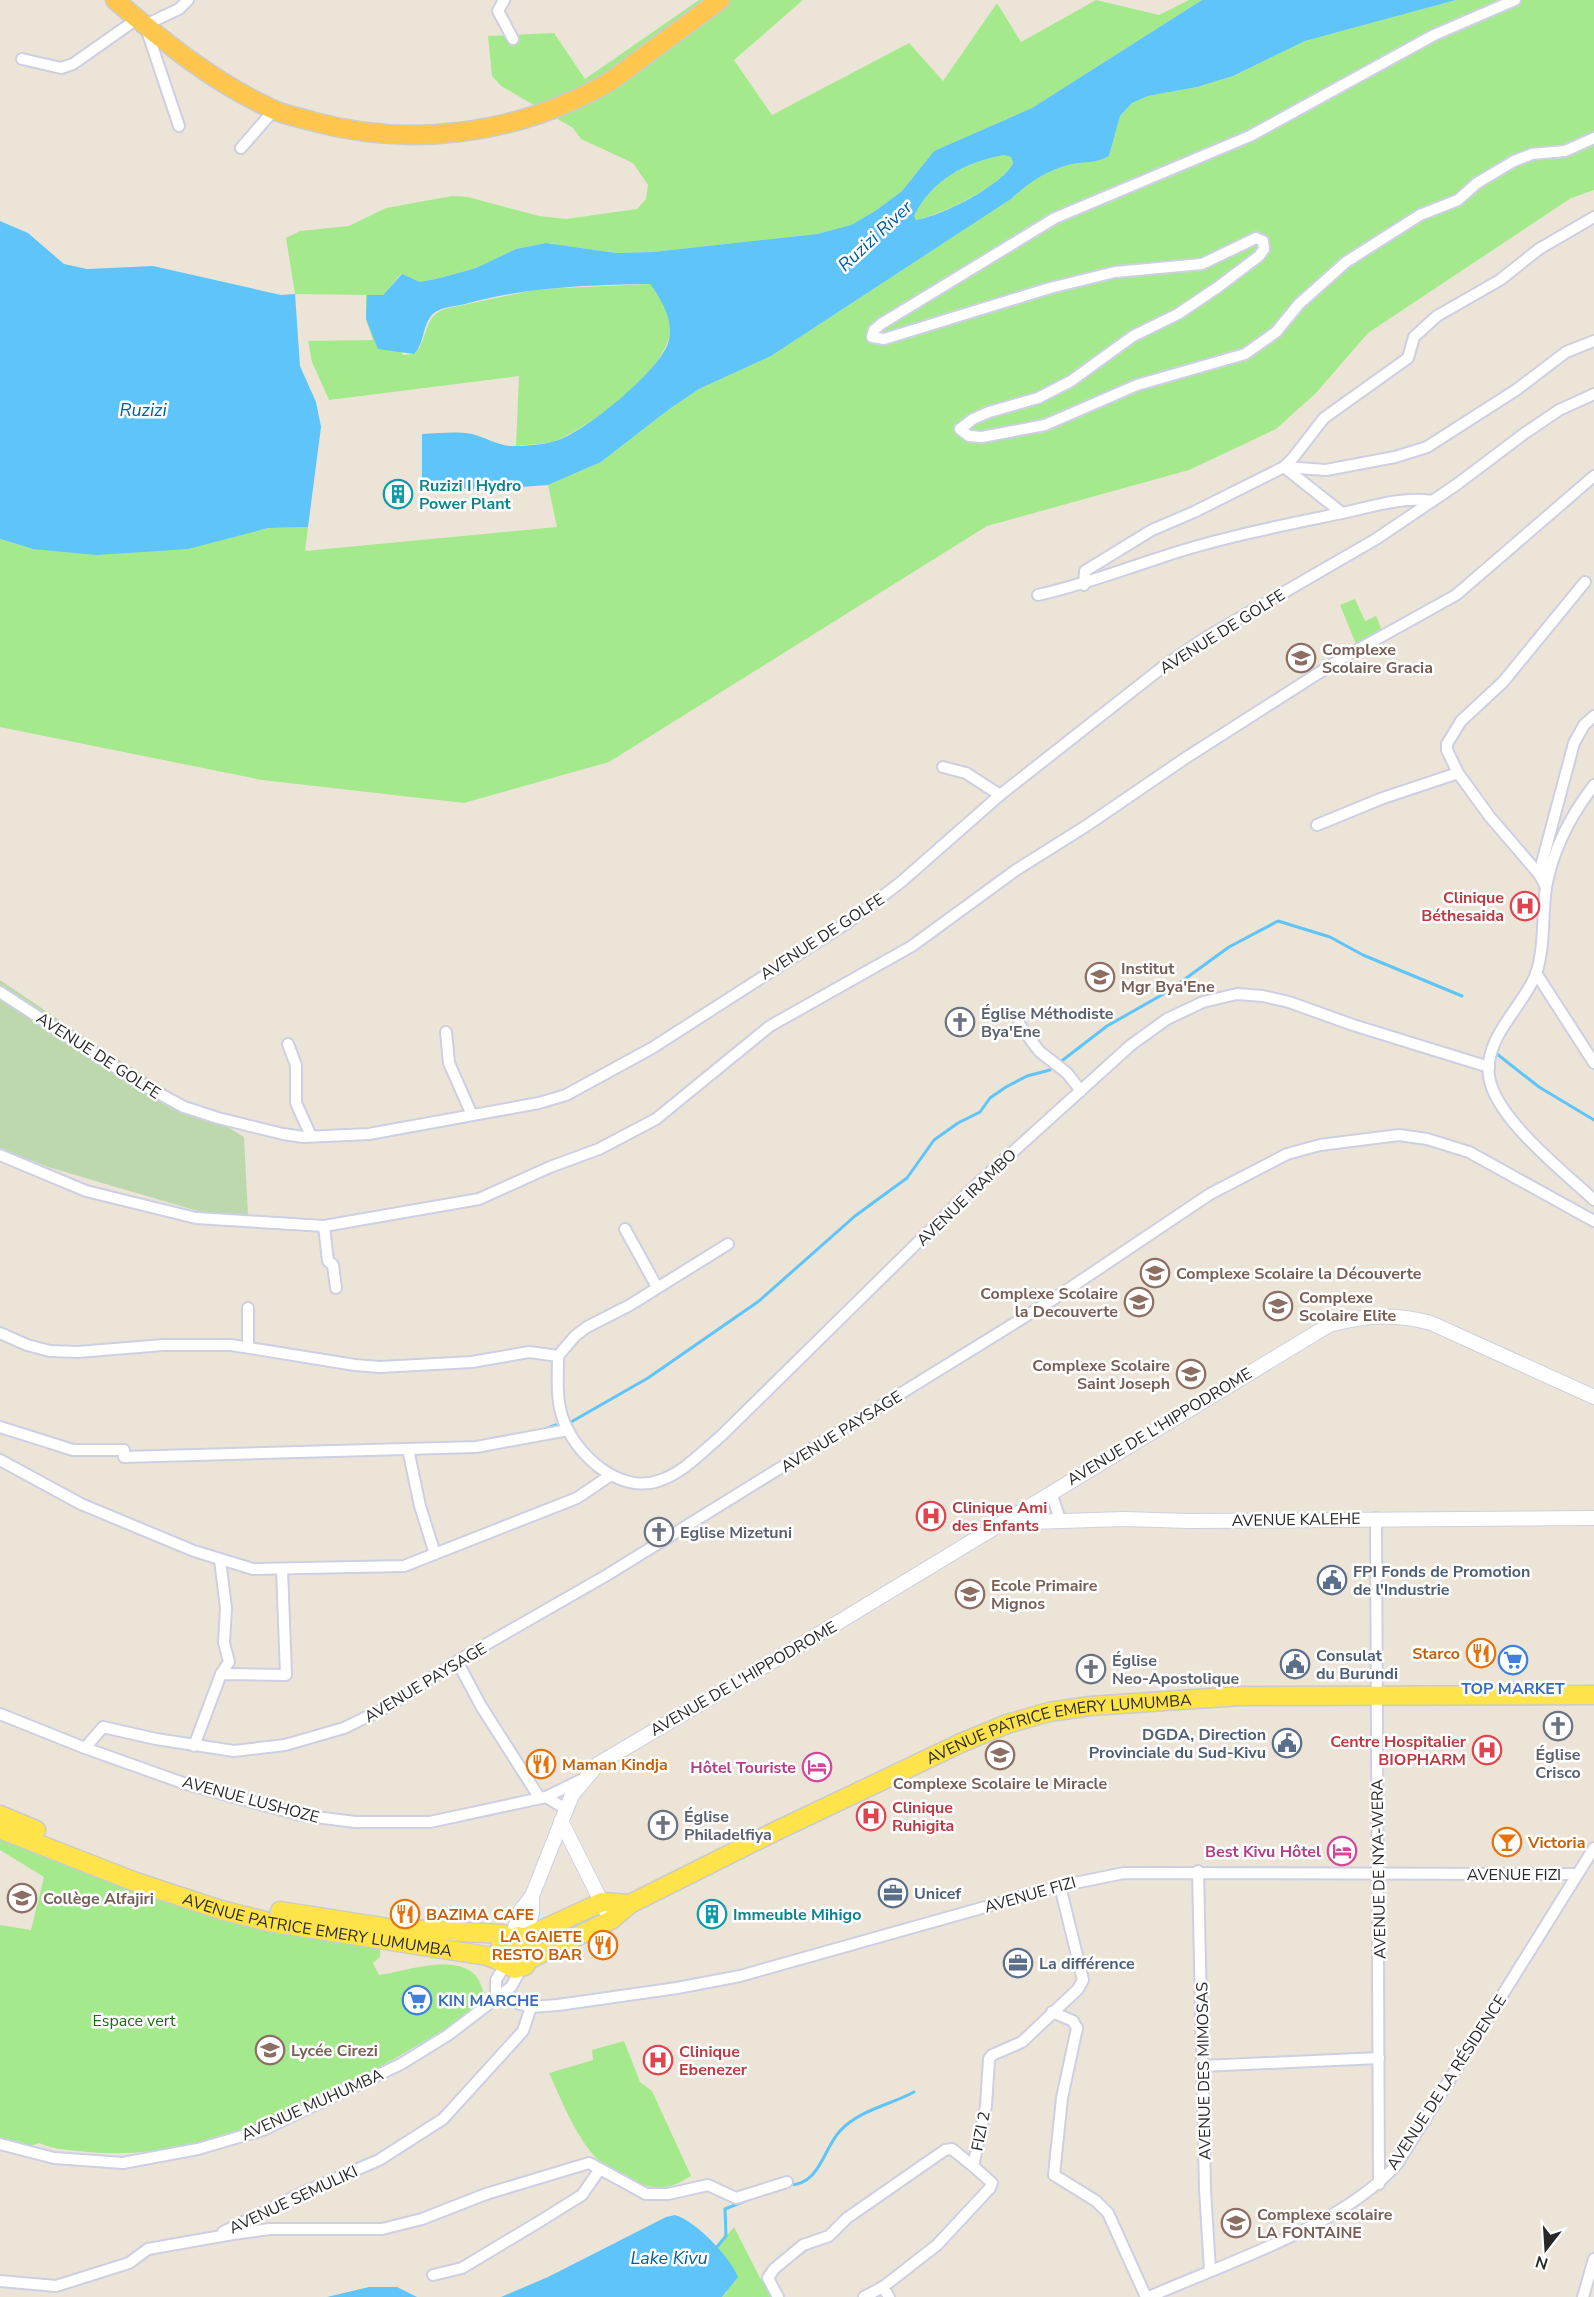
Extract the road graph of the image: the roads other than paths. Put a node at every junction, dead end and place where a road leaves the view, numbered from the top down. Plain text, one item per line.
1 (188, 0) edge
2 (504, 0) edge
3 (720, 0) edge
4 (1515, 0) edge
5 (118, 1) edge
6 (141, 22) junction
7 (513, 39) dead end
8 (22, 59) dead end
9 (274, 110) junction
10 (179, 126) dead end
11 (1594, 138) edge
12 (241, 147) dead end
13 (1594, 217) edge
14 (1594, 341) edge
15 (1594, 394) edge
16 (1284, 466) junction
17 (1594, 476) edge
18 (1432, 501) junction
19 (1342, 513) junction
20 (1585, 582) dead end
21 (1084, 585) junction
22 (1038, 595) dead end
23 (1594, 716) edge
24 (943, 768) dead end
25 (1458, 773) junction
26 (1594, 785) edge
27 (1000, 795) junction
28 (1317, 825) dead end
29 (1539, 874) junction
30 (1546, 887) junction
31 (1536, 974) junction
32 (0, 992) edge
33 (1019, 1024) dead end
34 (446, 1032) dead end
35 (288, 1044) dead end
36 (1594, 1063) edge
37 (1489, 1067) junction
38 (1081, 1091) junction
39 (472, 1115) junction
40 (311, 1136) junction
41 (0, 1155) edge
42 (1594, 1200) edge
43 (1594, 1221) edge
44 (324, 1226) junction
45 (625, 1229) dead end
46 (728, 1244) dead end
47 (657, 1287) junction
48 (336, 1288) dead end
49 (248, 1308) dead end
50 (0, 1333) edge
51 (248, 1347) junction
52 (558, 1356) junction
53 (1594, 1396) edge
54 (0, 1427) edge
55 (568, 1430) junction
56 (408, 1449) junction
57 (0, 1460) edge
58 (611, 1475) junction
59 (1051, 1492) junction
60 (1377, 1518) junction
61 (1594, 1518) edge
62 (1060, 1520) junction
63 (999, 1523) junction
64 (435, 1554) junction
65 (220, 1560) junction
66 (282, 1569) junction
67 (457, 1661) junction
68 (221, 1674) junction
69 (1594, 1695) edge
70 (1376, 1697) junction
71 (0, 1714) edge
72 (194, 1746) junction
73 (85, 1748) junction
74 (583, 1779) junction
75 (543, 1797) junction
76 (0, 1815) edge
77 (563, 1815) junction
78 (0, 1829) edge
79 (1594, 1848) edge
80 (1198, 1871) junction
81 (1378, 1873) junction
82 (1577, 1874) junction
83 (1060, 1886) junction
84 (602, 1902) junction
85 (630, 1904) junction
86 (610, 1920) junction
87 (387, 1934) junction
88 (513, 1936) junction
89 (515, 1963) junction
90 (495, 1997) junction
91 (531, 2007) junction
92 (1052, 2012) junction
93 (1379, 2058) junction
94 (1203, 2066) junction
95 (0, 2144) edge
96 (973, 2166) junction
97 (600, 2169) junction
98 (787, 2182) dead end
99 (1380, 2184) junction
100 (209, 2238) junction
101 (1594, 2259) edge
102 (1210, 2270) junction
103 (433, 2275) dead end
104 (0, 2281) edge
105 (886, 2292) edge
106 (778, 2297) edge
107 (864, 2297) edge
108 (1148, 2297) edge
109 (1583, 2297) edge

1 - 6 street
2 - 7 street
3 - 9 highway
4 - 11 street
5 - 6 highway
6 - 8 street
6 - 9 highway
6 - 10 street
9 - 12 street
13 - 16 street
14 - 16 street
15 - 18 street, AVENUE DE GOLFE
16 - 19 street
16 - 21 street
17 - 44 street
18 - 19 street
18 - 27 street, AVENUE DE GOLFE
19 - 21 street
20 - 25 street
21 - 22 street
23 - 29 street
24 - 27 street
25 - 28 street
25 - 29 street
26 - 30 street
27 - 39 street, AVENUE DE GOLFE
29 - 30 street
30 - 31 street
31 - 36 street
31 - 37 street
32 - 40 street, AVENUE DE GOLFE
33 - 38 street
34 - 39 street
35 - 40 street
37 - 38 street, AVENUE IRAMBO
37 - 42 street
38 - 58 street, AVENUE IRAMBO
39 - 40 street, AVENUE DE GOLFE
41 - 44 street
43 - 67 street, AVENUE PAYSAGE
44 - 48 street
45 - 47 street
46 - 47 street
47 - 52 street
49 - 51 street
50 - 51 street
51 - 52 street
52 - 55 street, AVENUE IRAMBO
53 - 59 street, AVENUE DE L'HIPPODROME
54 - 56 street
55 - 56 street
55 - 58 street, AVENUE IRAMBO
56 - 64 street
57 - 65 street
58 - 64 street
59 - 62 street
59 - 63 street, AVENUE DE L'HIPPODROME
60 - 61 street, AVENUE KALEHE
60 - 62 street, AVENUE KALEHE
60 - 70 street, AVENUE DE NYA-WERA
62 - 63 street, AVENUE KALEHE
63 - 74 street, AVENUE DE L'HIPPODROME
64 - 66 street
65 - 66 street
65 - 68 street
66 - 68 street
67 - 72 street, AVENUE PAYSAGE
67 - 75 street
68 - 72 street
69 - 70 main road, AVENUE PATRICE EMERY LUMUMBA
70 - 81 street, AVENUE DE NYA-WERA
70 - 85 main road, AVENUE PATRICE EMERY LUMUMBA
71 - 73 street, AVENUE LUSHOZE
72 - 73 street, AVENUE PAYSAGE
73 - 75 street, AVENUE LUSHOZE
74 - 75 street, AVENUE LUSHOZE
74 - 77 street, AVENUE DE L'HIPPODROME
75 - 77 street
76 - 87 main road, AVENUE PATRICE EMERY LUMUMBA
77 - 84 street
77 - 88 street, AVENUE DE L'HIPPODROME
78 - 87 main road, AVENUE PATRICE EMERY LUMUMBA
79 - 82 street, AVENUE DE LA RÉSIDENCE
80 - 81 street, AVENUE FIZI
80 - 83 street, AVENUE FIZI
80 - 94 street, AVENUE DES MIMOSAS
81 - 82 street, AVENUE FIZI
81 - 93 street, AVENUE DE NYA-WERA
82 - 99 street, AVENUE DE LA RÉSIDENCE
83 - 91 street, AVENUE FIZI
83 - 92 street, FIZI 2
84 - 85 main road, AVENUE PATRICE EMERY LUMUMBA
84 - 86 street
84 - 88 main road, AVENUE PATRICE EMERY LUMUMBA
85 - 86 main road, AVENUE PATRICE EMERY LUMUMBA
86 - 89 main road, AVENUE PATRICE EMERY LUMUMBA
87 - 88 main road, AVENUE PATRICE EMERY LUMUMBA
87 - 89 main road, AVENUE PATRICE EMERY LUMUMBA
88 - 89 main road
88 - 89 main road
89 - 90 street
89 - 90 street, AVENUE MUHUMBA
90 - 91 street, AVENUE FIZI
90 - 95 street, AVENUE MUHUMBA
91 - 100 street, AVENUE SEMULIKI
92 - 96 street, FIZI 2
92 - 108 street
93 - 94 street
93 - 99 street, AVENUE DE NYA-WERA
94 - 102 street, AVENUE DES MIMOSAS
96 - 105 street, FIZI 2
96 - 106 street
97 - 98 street, AVENUE SEMULIKI
97 - 100 street, AVENUE SEMULIKI
97 - 103 street
99 - 102 street, AVENUE DE LA RÉSIDENCE
100 - 104 street
101 - 109 street
102 - 108 street, AVENUE DE LA RÉSIDENCE
105 - 107 street

